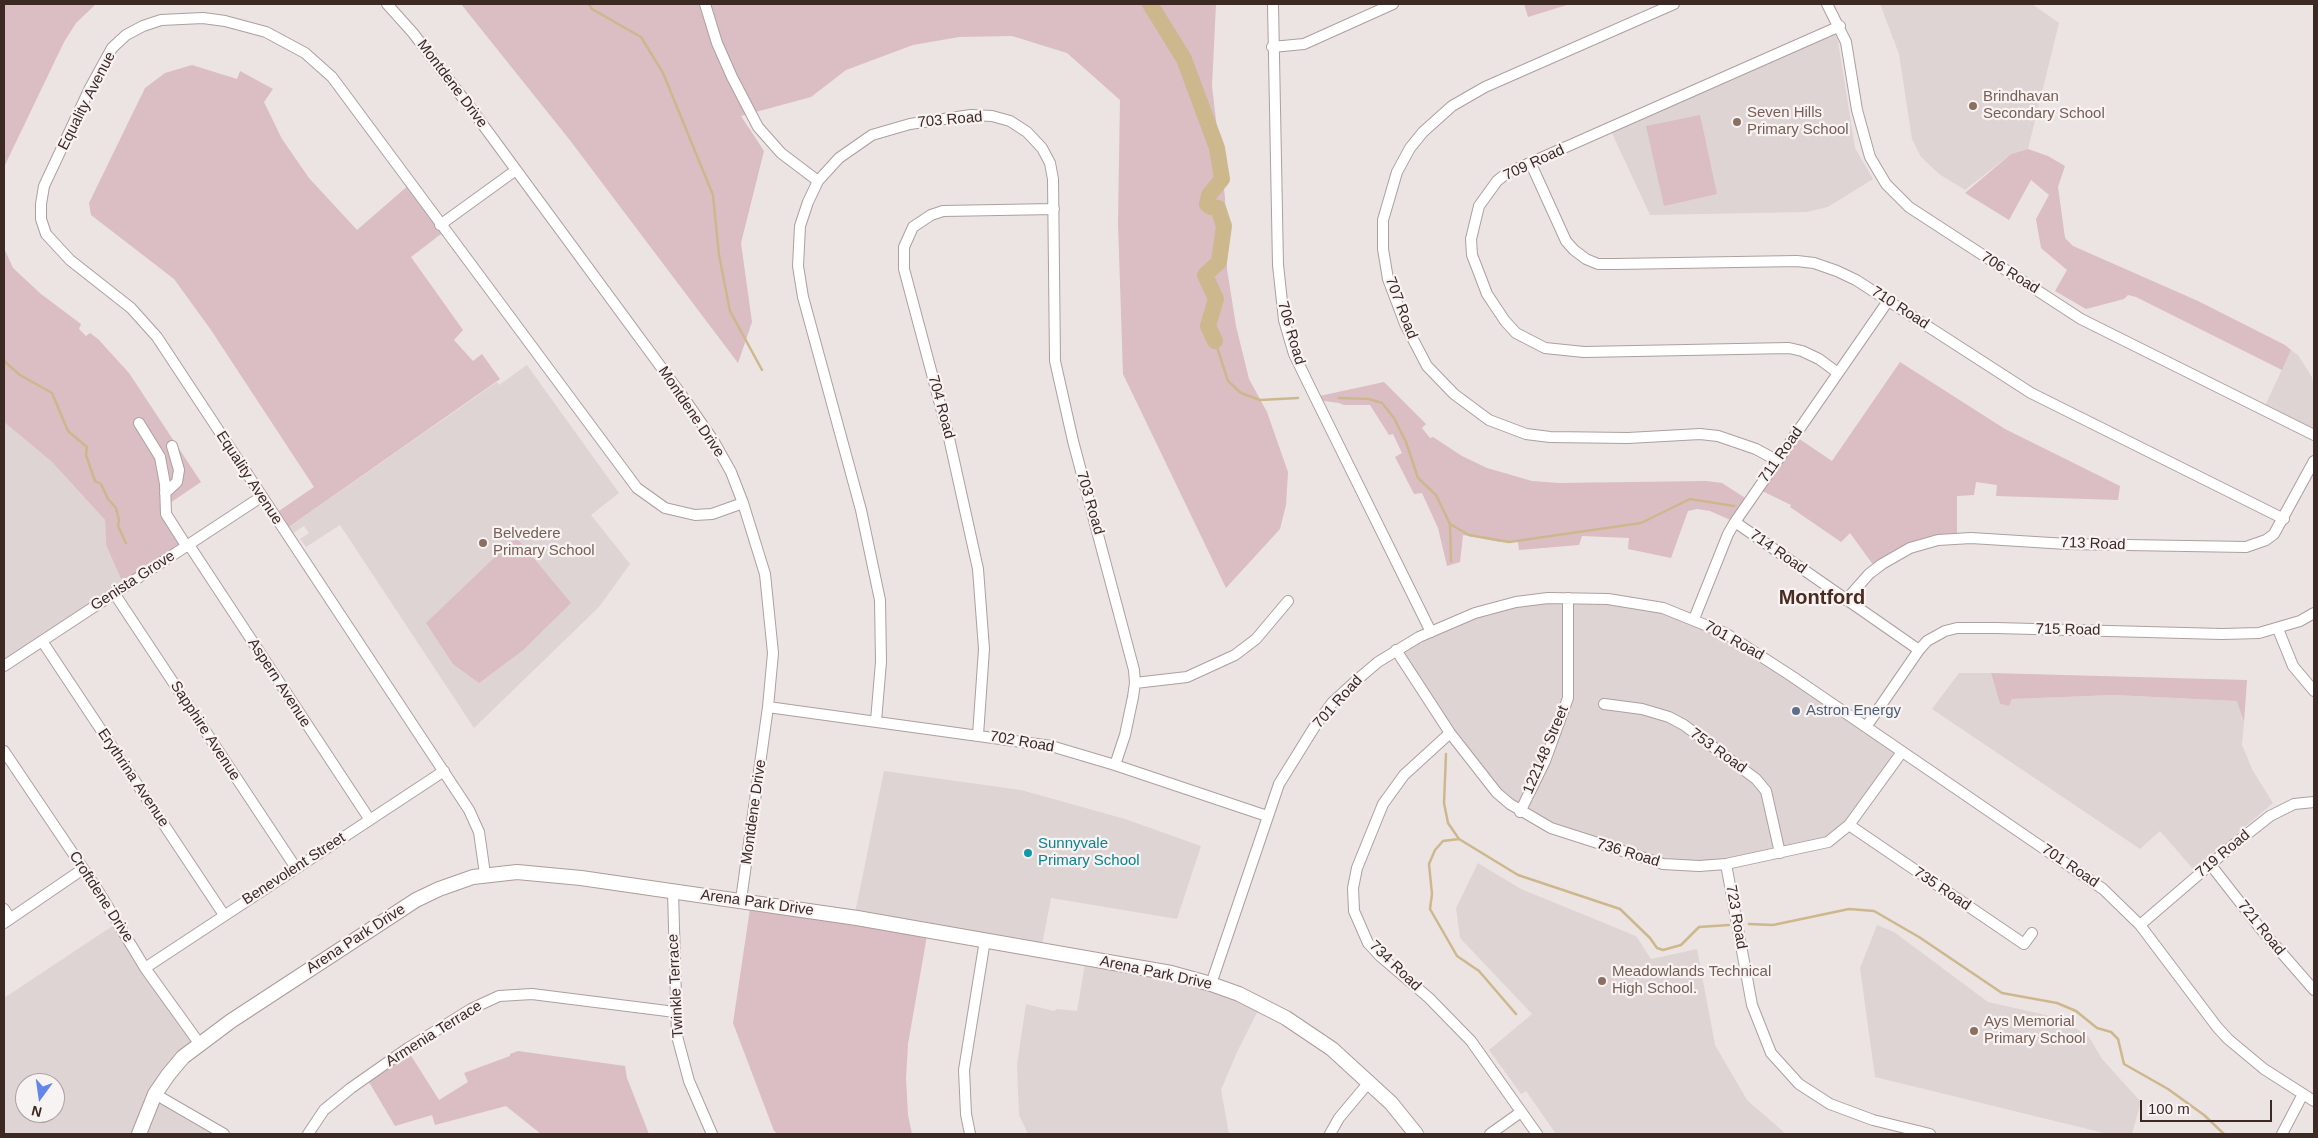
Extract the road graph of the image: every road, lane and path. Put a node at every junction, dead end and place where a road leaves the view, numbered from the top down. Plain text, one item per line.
1 (387, 4) edge
2 (706, 4) edge
3 (1273, 4) edge
4 (1393, 4) edge
5 (1674, 4) edge
6 (1828, 4) edge
7 (1840, 26) junction
8 (1272, 47) junction
9 (1531, 164) junction
10 (516, 170) junction
11 (818, 181) junction
12 (1054, 209) junction
13 (440, 225) junction
14 (1888, 301) junction
15 (1838, 373) junction
16 (139, 423) dead end
17 (2314, 434) edge
18 (172, 446) dead end
19 (1776, 460) junction
20 (2314, 461) edge
21 (165, 493) junction
22 (261, 497) junction
23 (744, 503) junction
24 (2284, 518) junction
25 (1735, 522) junction
26 (188, 546) junction
27 (114, 593) junction
28 (1568, 598) junction
29 (1846, 600) junction
30 (1288, 601) dead end
31 (2314, 613) edge
32 (1694, 619) junction
33 (2278, 629) junction
34 (1431, 632) junction
35 (42, 640) junction
36 (1396, 650) junction
37 (1919, 650) junction
38 (4, 666) edge
39 (1136, 683) junction
40 (2314, 691) edge
41 (1604, 704) dead end
42 (768, 707) junction
43 (876, 721) junction
44 (1866, 727) junction
45 (1450, 733) junction
46 (978, 735) junction
47 (4, 751) edge
48 (1902, 752) junction
49 (1115, 765) junction
50 (444, 771) junction
51 (2314, 802) edge
52 (1520, 812) junction
53 (1267, 816) junction
54 (370, 820) junction
55 (1849, 825) junction
56 (1780, 853) junction
57 (1726, 864) junction
58 (2210, 864) junction
59 (296, 868) junction
60 (83, 869) junction
61 (485, 874) junction
62 (673, 891) junction
63 (741, 900) junction
64 (4, 908) edge
65 (224, 915) junction
66 (7, 921) edge
67 (2140, 925) junction
68 (2032, 932) dead end
69 (985, 940) junction
70 (145, 968) junction
71 (1210, 984) junction
72 (2314, 990) edge
73 (675, 1012) junction
74 (199, 1043) junction
75 (1370, 1081) junction
76 (155, 1094) junction
77 (2303, 1094) junction
78 (2314, 1101) edge
79 (1521, 1112) junction
80 (139, 1134) edge
81 (224, 1134) edge
82 (308, 1134) edge
83 (712, 1134) edge
84 (970, 1134) edge
85 (1330, 1134) edge
86 (1416, 1134) edge
87 (1490, 1134) edge
88 (1537, 1134) edge
89 (1930, 1134) edge
90 (2282, 1134) edge

1 - 10 street, Montdene Drive
2 - 11 street
3 - 8 street, 706 Road
4 - 8 street
5 - 19 street, 707 Road
6 - 7 street, 706 Road
7 - 9 street, 709 Road
7 - 17 street, 706 Road
8 - 34 street, 706 Road
9 - 14 street, 710 Road
9 - 15 street, 709 Road
10 - 13 street
10 - 23 street, Montdene Drive
11 - 12 street, 703 Road
11 - 43 street, 703 Road
12 - 39 street, 703 Road
12 - 46 street, 704 Road
13 - 22 street, Equality Avenue
13 - 23 street, Equality Avenue
14 - 15 street, 711 Road
14 - 24 street, 710 Road
15 - 19 street, 711 Road
16 - 21 street, Aspern Avenue
18 - 21 street
19 - 25 street, 711 Road
20 - 24 street, 713 Road
21 - 26 street, Aspern Avenue
22 - 26 street, Genista Grove
22 - 50 street, Equality Avenue
23 - 42 street, Montdene Drive
24 - 29 street, 713 Road
25 - 29 street, 714 Road
25 - 32 street, 711 Road
26 - 27 street, Genista Grove
26 - 54 street, Aspern Avenue
27 - 35 street, Genista Grove
27 - 59 street, Sapphire Avenue
28 - 32 street, 701 Road
28 - 34 street, 701 Road
28 - 52 street, 122148 Street
29 - 37 street, 714 Road
30 - 39 street
31 - 33 street, 715 Road
32 - 44 street, 701 Road
33 - 37 street, 715 Road
33 - 40 street
34 - 36 street, 701 Road
35 - 38 street, Genista Grove
35 - 65 street, Erythrina Avenue
36 - 45 street, 736 Road
36 - 53 street, 701 Road
37 - 44 street, 715 Road
39 - 49 street, 703 Road
41 - 56 street, 753 Road
42 - 43 street, 702 Road
42 - 63 street, Montdene Drive
43 - 46 street, 702 Road
44 - 48 street, 701 Road
45 - 52 street, 736 Road
45 - 79 street, 734 Road
46 - 49 street, 702 Road
47 - 60 street, Croftdene Drive
48 - 55 street, 736 Road
48 - 67 street, 701 Road
49 - 53 street, 702 Road
50 - 54 street, Benevolent Street
50 - 61 street, Equality Avenue
51 - 58 street, 719 Road
52 - 57 street, 736 Road
53 - 71 street, 701 Road
54 - 59 street, Benevolent Street
55 - 56 street, 736 Road
55 - 68 street, 735 Road
56 - 57 street, 736 Road
57 - 89 street, 723 Road
58 - 67 street, 719 Road
58 - 72 street, 721 Road
59 - 65 street, Benevolent Street
60 - 66 street
60 - 70 street, Croftdene Drive
61 - 62 street, Arena Park Drive
61 - 74 street, Arena Park Drive
62 - 63 street, Arena Park Drive
62 - 73 street, Twinkle Terrace
63 - 69 street, Arena Park Drive
64 - 66 street
65 - 70 street, Benevolent Street
67 - 77 street, 701 Road
69 - 71 street, Arena Park Drive
69 - 84 street
70 - 74 street, Croftdene Drive
71 - 75 street, Arena Park Drive
73 - 82 street, Armenia Terrace
73 - 83 street, Twinkle Terrace
74 - 76 street, Arena Park Drive
75 - 85 street
75 - 86 street, Arena Park Drive
76 - 80 street, Arena Park Drive
76 - 81 street
77 - 78 street, 701 Road
77 - 90 street
79 - 87 street
79 - 88 street, 734 Road

